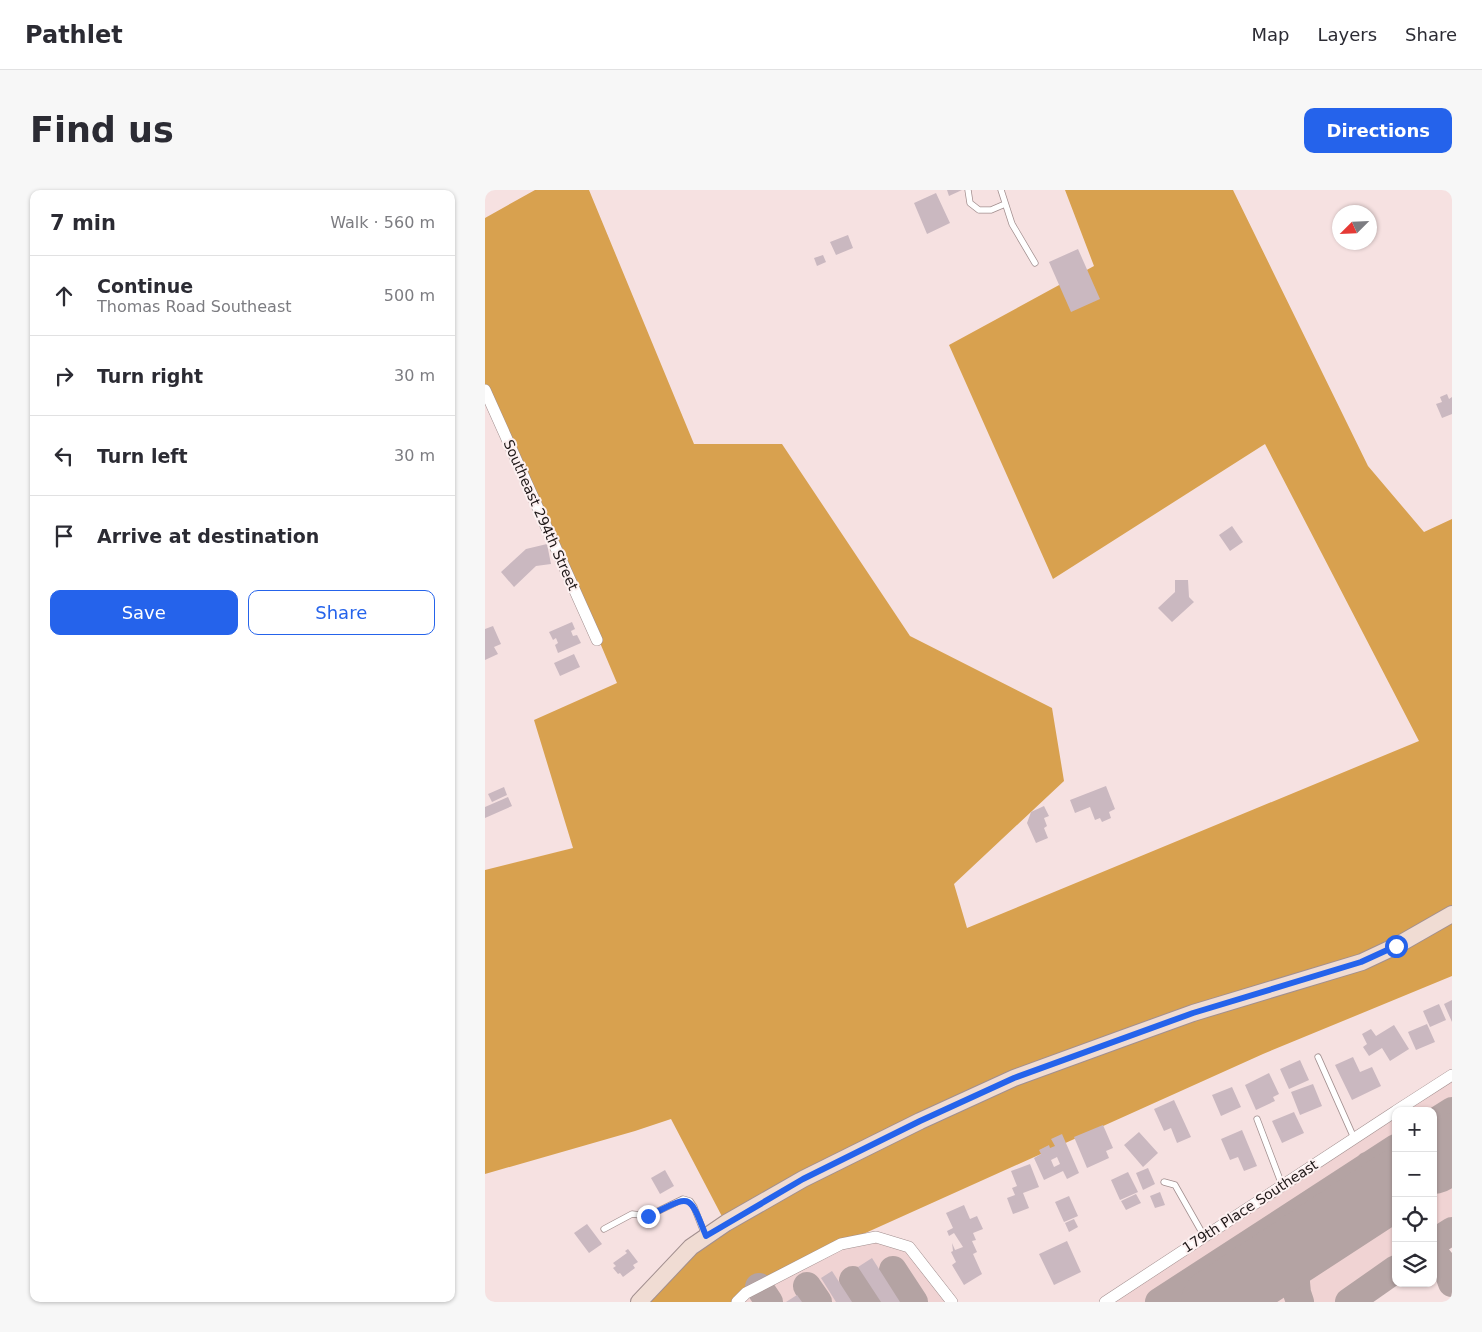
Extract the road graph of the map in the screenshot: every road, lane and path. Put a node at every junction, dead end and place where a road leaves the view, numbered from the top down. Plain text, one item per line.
1 (968, 190) edge
2 (1001, 190) edge
3 (1005, 204) junction
4 (1035, 263) dead end
5 (485, 390) edge
6 (597, 640) dead end
7 (1452, 914) edge
8 (1318, 1057) dead end
9 (1452, 1075) edge
10 (1402, 1107) edge
11 (1392, 1114) edge
12 (1257, 1119) dead end
13 (1354, 1138) junction
14 (1164, 1182) dead end
15 (1282, 1185) junction
16 (604, 1229) dead end
17 (706, 1236) junction
18 (1204, 1236) junction
19 (639, 1302) edge
20 (737, 1302) edge
21 (952, 1302) edge
22 (1105, 1302) edge

1 - 3 lane
2 - 3 lane
3 - 4 lane
5 - 6 street, Southeast 294th Street
7 - 17 street
8 - 13 lane
9 - 10 street, 179th Place Southeast
11 - 13 street, 179th Place Southeast
12 - 15 lane
13 - 15 street, 179th Place Southeast
14 - 18 lane
15 - 18 street, 179th Place Southeast
16 - 17 lane
17 - 19 street
18 - 22 street, 179th Place Southeast
20 - 21 street

